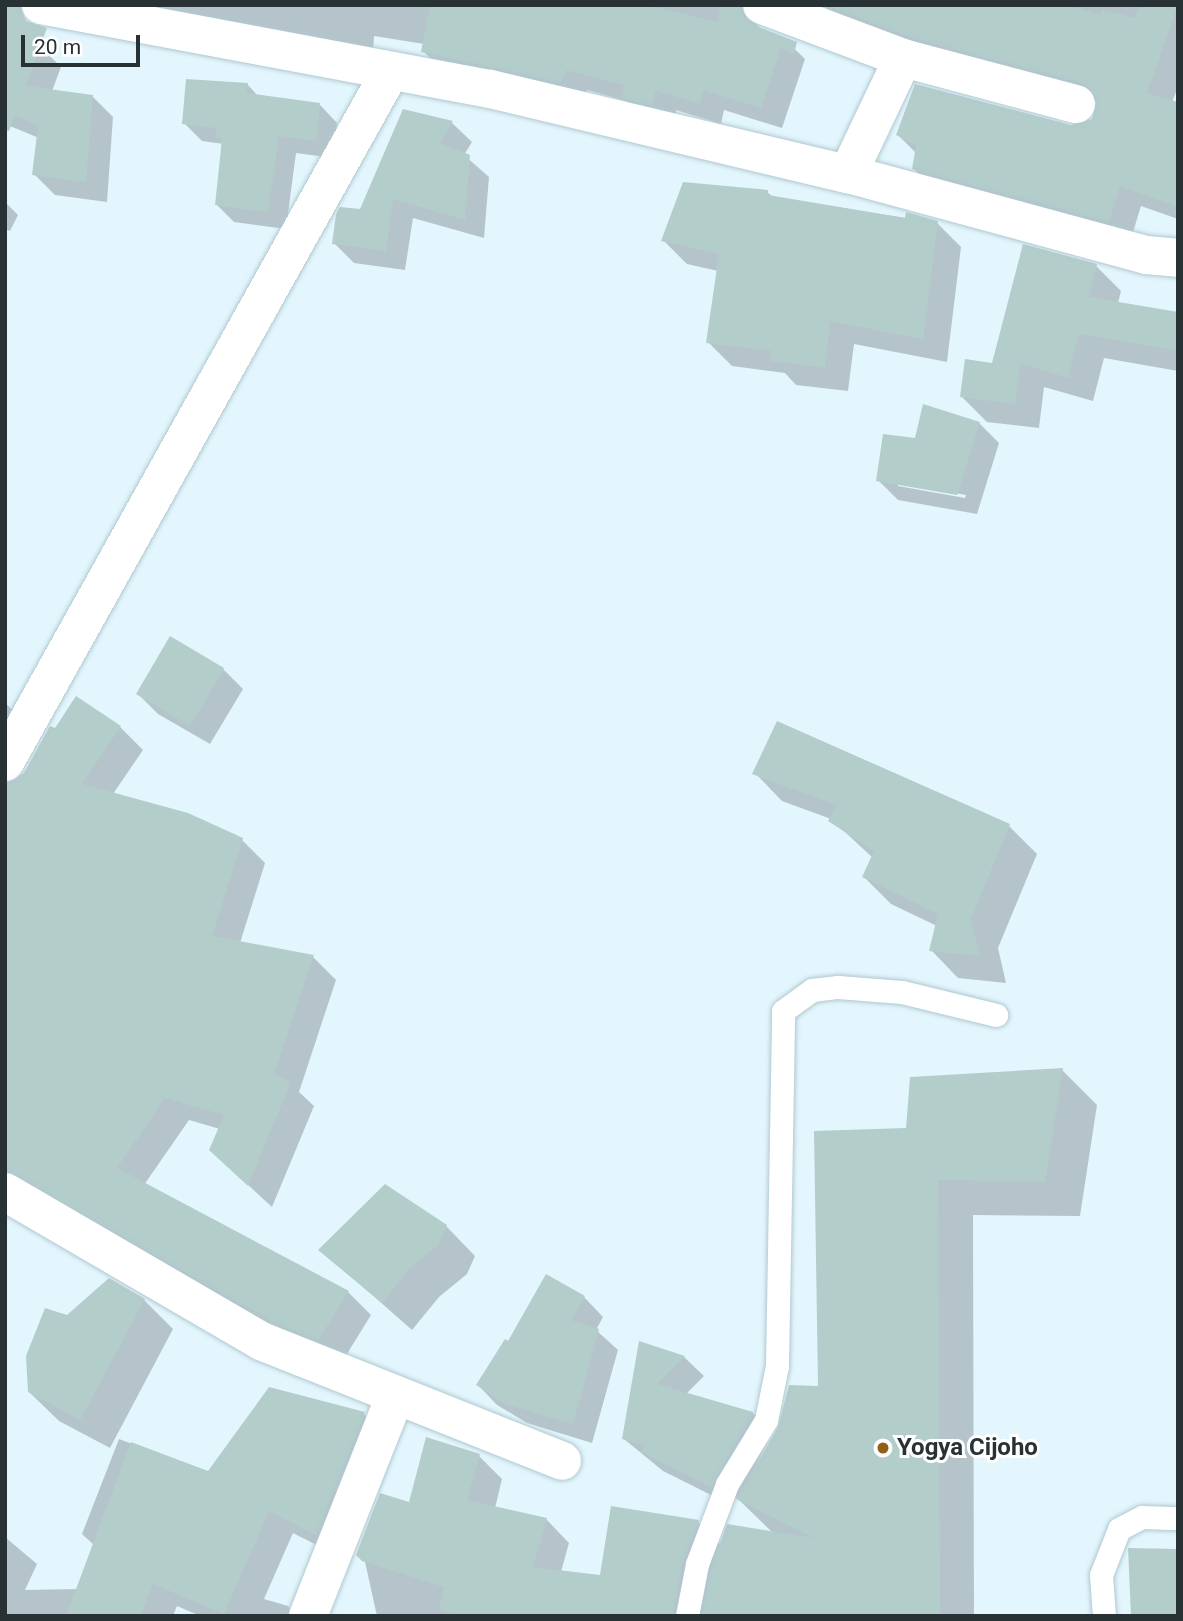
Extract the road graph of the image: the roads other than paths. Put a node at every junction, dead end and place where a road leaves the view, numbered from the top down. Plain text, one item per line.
1 (41, 5) edge
2 (762, 5) edge
3 (903, 58) junction
4 (390, 72) junction
5 (1076, 104) dead end
6 (848, 174) junction
7 (1178, 258) edge
8 (5, 762) edge
9 (996, 1015) dead end
10 (5, 1192) edge
11 (395, 1396) junction
12 (562, 1461) dead end
13 (1178, 1518) edge
14 (308, 1616) edge
15 (687, 1616) edge
16 (1104, 1616) edge

1 - 4 street
2 - 3 street
3 - 5 street
3 - 6 street
4 - 6 street
4 - 8 street
6 - 7 street
9 - 15 lane
10 - 11 street
11 - 12 street
11 - 14 street
13 - 16 lane

